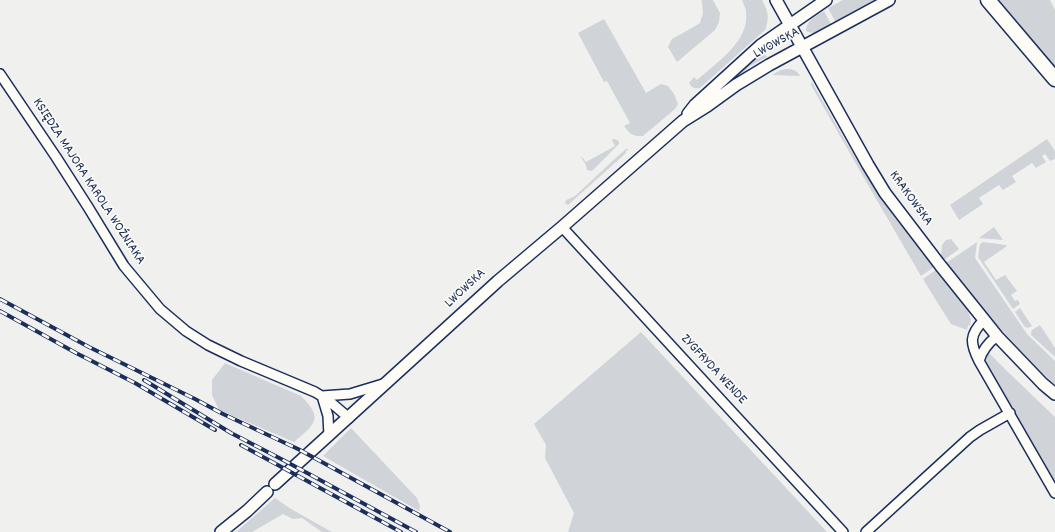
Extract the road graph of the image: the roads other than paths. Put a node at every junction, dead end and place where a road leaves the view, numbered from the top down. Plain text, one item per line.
1 (776, 0) edge
2 (826, 0) edge
3 (889, 0) edge
4 (988, 0) edge
5 (789, 24) junction
6 (802, 47) junction
7 (0, 74) edge
8 (1055, 80) edge
9 (683, 121) junction
10 (562, 227) junction
11 (984, 320) junction
12 (997, 336) junction
13 (979, 361) junction
14 (386, 383) junction
15 (1055, 394) edge
16 (322, 396) junction
17 (1010, 413) junction
18 (348, 418) junction
19 (329, 436) junction
20 (1055, 493) edge
21 (221, 532) edge
22 (843, 532) edge
23 (866, 532) edge

1 - 5 street
2 - 5 street, LWOWSKA
3 - 6 street, LWOWSKA
4 - 8 main road
5 - 6 street, KRAKOWSKA
5 - 9 street, LWOWSKA
6 - 9 street, LWOWSKA
6 - 11 street, KRAKOWSKA
7 - 16 street, KSIĘDZA MAJORA KAROLA WOŹNIAKA
9 - 10 street, LWOWSKA
10 - 14 street, LWOWSKA
10 - 22 street, ZYGFRYDA WENDE
11 - 12 street, KRAKOWSKA
11 - 13 street
12 - 13 street
12 - 15 street, KRAKOWSKA
13 - 17 street
14 - 16 street
14 - 18 street, LWOWSKA
16 - 18 street, KSIĘDZA MAJORA KAROLA WOŹNIAKA
16 - 19 street
17 - 20 street
17 - 23 street
18 - 19 street, LWOWSKA
19 - 21 street, LWOWSKA

